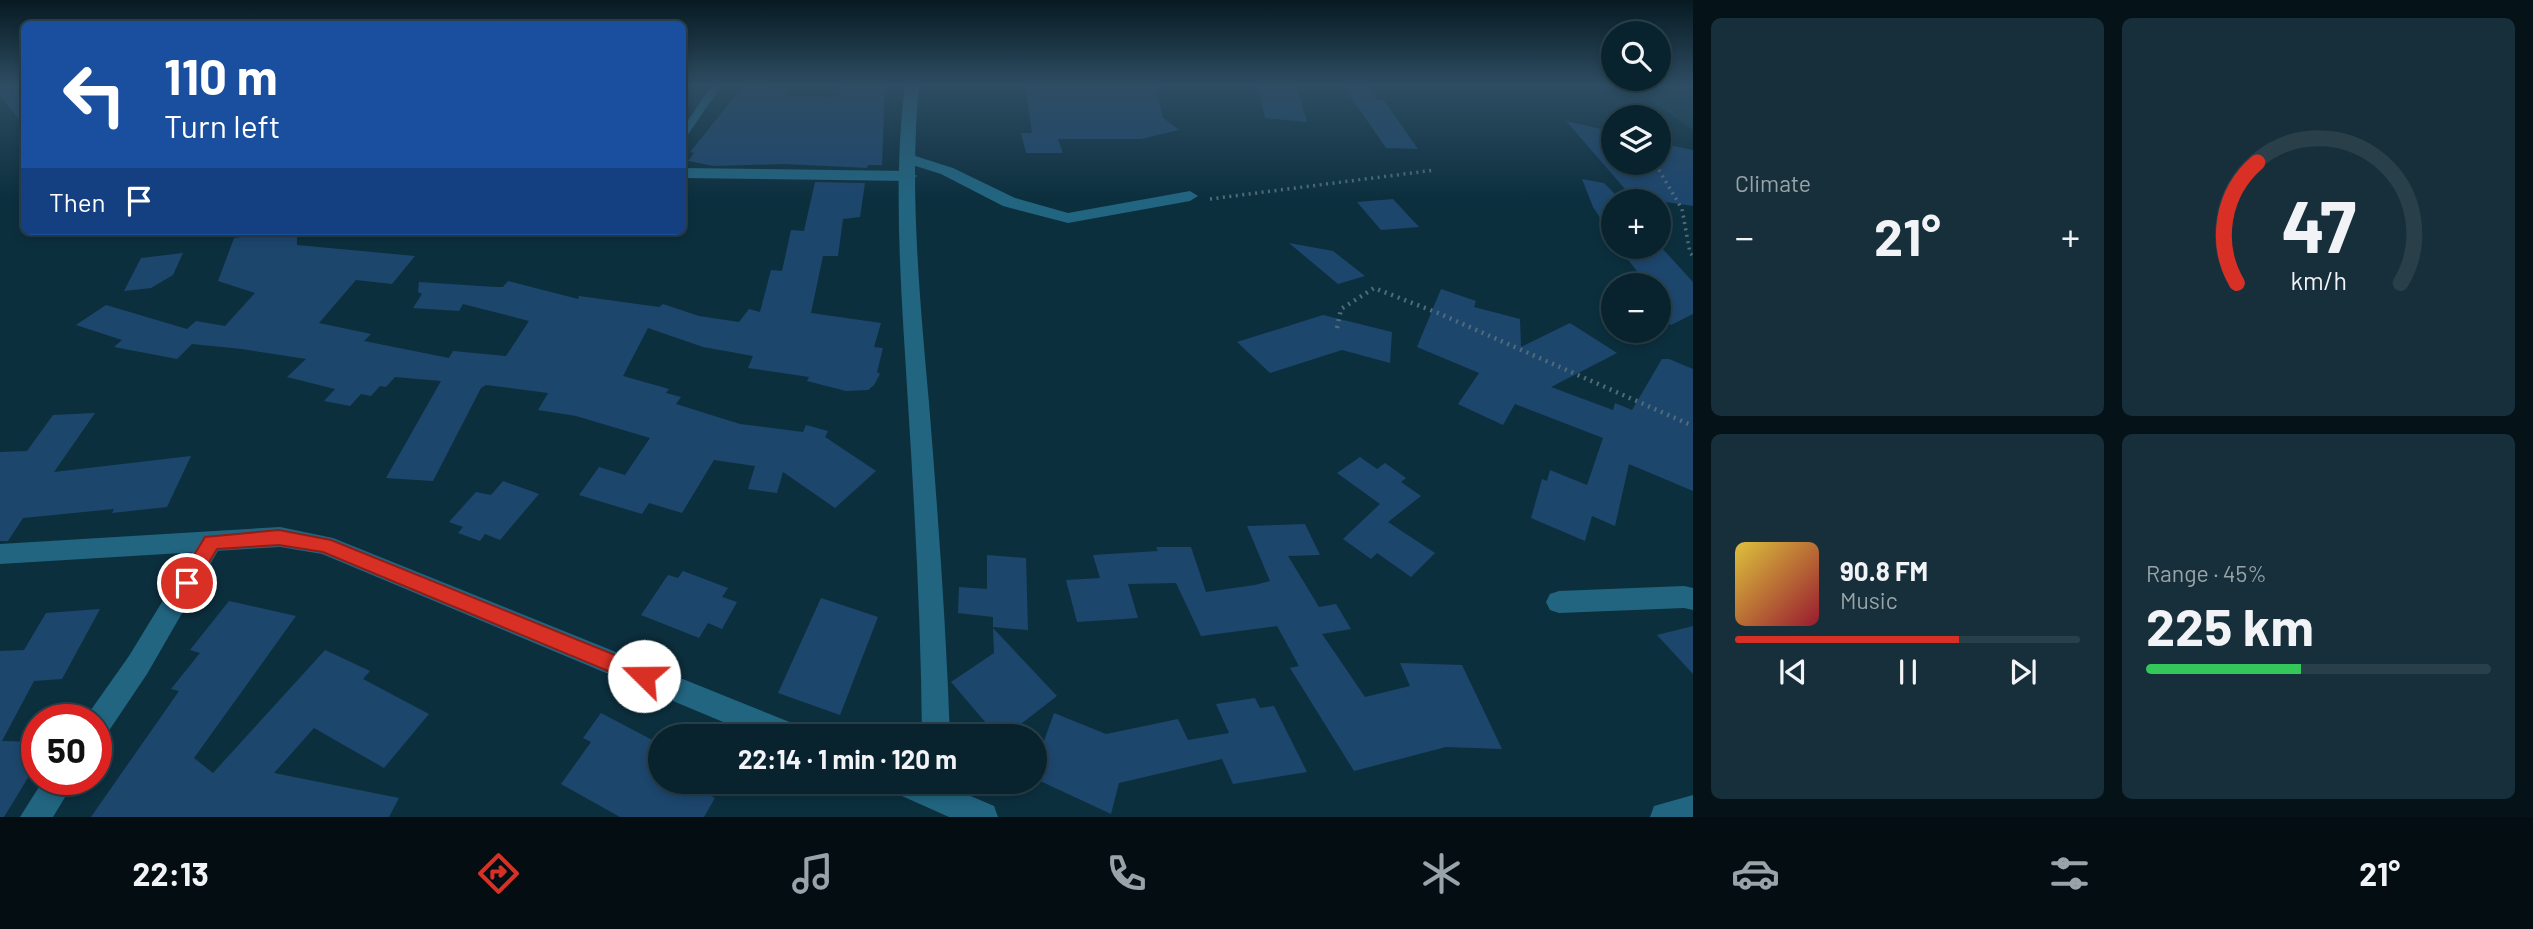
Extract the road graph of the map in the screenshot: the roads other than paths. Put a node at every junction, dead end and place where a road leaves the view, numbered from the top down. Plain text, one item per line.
1 (909, 123) edge
2 (909, 167) junction
3 (686, 173) edge
4 (1189, 195) road end
5 (211, 542) junction
6 (0, 554) edge
7 (1693, 599) edge
8 (1559, 602) dead end
9 (111, 704) edge
10 (760, 724) edge
11 (936, 724) edge
12 (944, 794) edge
13 (50, 795) edge
14 (1693, 810) edge
15 (35, 817) edge
16 (983, 817) edge
17 (1665, 817) edge

1 - 2 street
2 - 3 street
2 - 4 street
2 - 11 street
5 - 6 street
5 - 9 street
5 - 10 street
7 - 8 street
12 - 16 street
13 - 15 street
14 - 17 street

